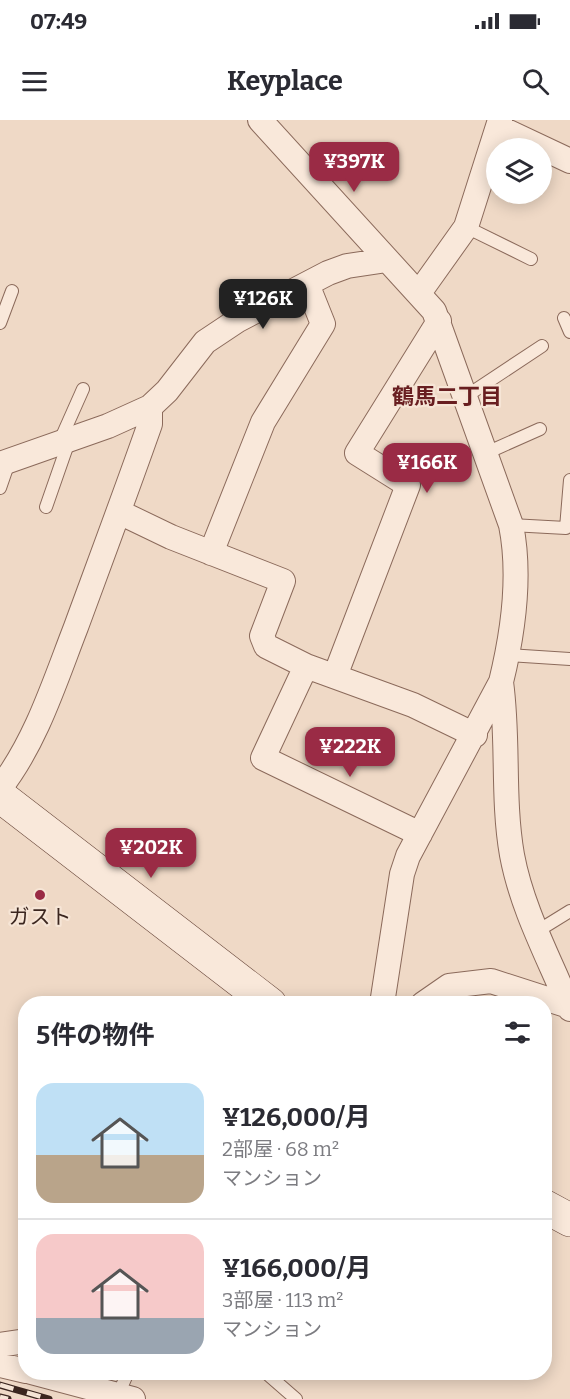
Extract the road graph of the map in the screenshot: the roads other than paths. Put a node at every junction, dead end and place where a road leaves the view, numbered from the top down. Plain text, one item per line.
1 (260, 120) edge
2 (499, 123) edge
3 (570, 161) edge
4 (466, 227) junction
5 (531, 259) dead end
6 (387, 260) junction
7 (307, 284) junction
8 (12, 291) dead end
9 (419, 293) junction
10 (564, 318) dead end
11 (439, 321) junction
12 (0, 323) edge
13 (570, 332) edge
14 (542, 346) dead end
15 (83, 389) dead end
16 (465, 397) junction
17 (150, 407) junction
18 (540, 429) dead end
19 (63, 442) junction
20 (484, 454) junction
21 (4, 463) edge
22 (570, 480) edge
23 (0, 488) edge
24 (46, 507) dead end
25 (119, 512) junction
26 (511, 525) junction
27 (211, 553) junction
28 (508, 656) junction
29 (570, 659) edge
30 (306, 666) junction
31 (335, 676) junction
32 (501, 682) junction
33 (475, 735) junction
34 (0, 795) edge
35 (420, 834) junction
36 (570, 911) edge
37 (536, 932) junction
38 (260, 996) edge
39 (383, 996) edge
40 (435, 996) edge
41 (536, 996) edge
42 (552, 1001) edge
43 (569, 1007) edge
44 (552, 1210) edge
45 (570, 1220) edge
46 (18, 1342) edge
47 (0, 1345) edge
48 (0, 1365) edge
49 (18, 1369) edge
50 (61, 1380) edge
51 (127, 1380) edge
52 (274, 1380) edge
53 (126, 1397) edge
54 (296, 1399) edge

1 - 6 street
2 - 3 street
2 - 4 street
4 - 5 lane
4 - 9 street
6 - 7 street
6 - 9 street
7 - 17 street
7 - 27 street
8 - 12 lane
9 - 11 street
10 - 13 lane
11 - 16 street
11 - 31 street
14 - 16 lane
15 - 19 lane
16 - 20 street
17 - 19 street
17 - 25 street
18 - 20 lane
19 - 21 street
19 - 24 lane
20 - 26 street
21 - 23 lane
22 - 26 lane
25 - 27 street
25 - 34 street
26 - 28 street
27 - 30 street
28 - 29 lane
28 - 32 street
30 - 31 street
30 - 35 street
31 - 33 street
32 - 33 street
32 - 37 street
33 - 35 street
34 - 38 main road
35 - 39 street
36 - 37 lane
37 - 43 street
40 - 41 street
42 - 43 street
44 - 45 main road
46 - 47 street
48 - 49 street
50 - 53 street
51 - 53 lane
52 - 54 lane

